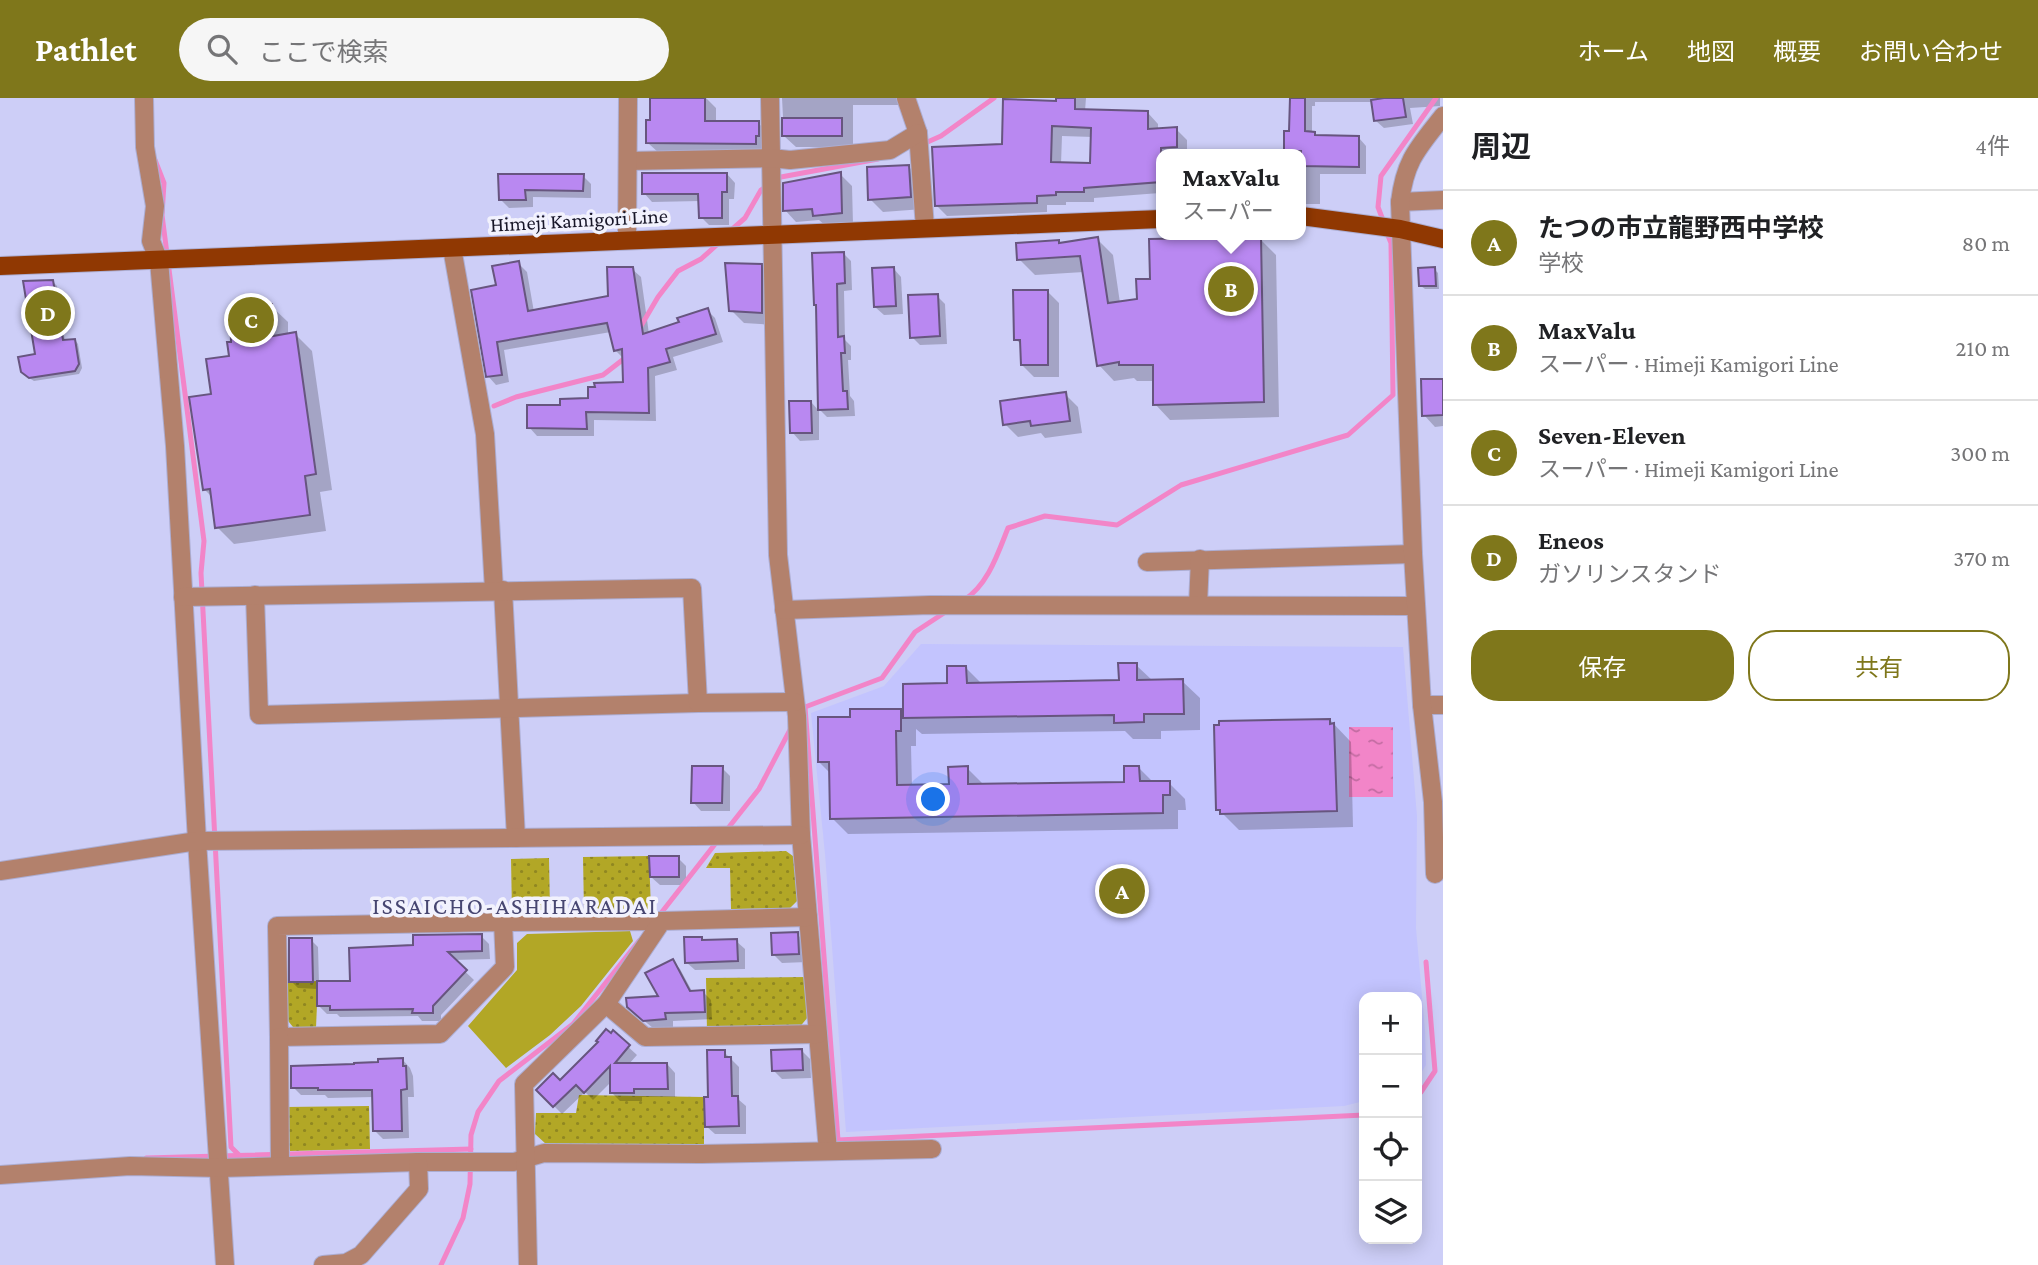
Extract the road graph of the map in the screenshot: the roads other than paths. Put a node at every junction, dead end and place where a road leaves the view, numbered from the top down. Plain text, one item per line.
1 (144, 98) edge
2 (628, 98) edge
3 (770, 98) edge
4 (906, 98) edge
5 (1443, 116) edge
6 (918, 133) junction
7 (628, 161) junction
8 (771, 166) junction
9 (1443, 200) edge
10 (1400, 202) junction
11 (1306, 217) edge
12 (1156, 219) edge
13 (925, 228) junction
14 (1400, 229) junction
15 (773, 234) junction
16 (1443, 239) edge
17 (627, 240) junction
18 (452, 248) junction
19 (159, 261) junction
20 (0, 266) edge
21 (1413, 554) junction
22 (1200, 559) junction
23 (1147, 562) dead end
24 (499, 590) junction
25 (255, 595) junction
26 (183, 597) junction
27 (1198, 604) junction
28 (1416, 606) junction
29 (784, 610) junction
30 (795, 702) junction
31 (698, 703) junction
32 (1422, 705) junction
33 (1443, 705) edge
34 (510, 708) junction
35 (1438, 802) edge
36 (801, 835) junction
37 (516, 838) junction
38 (197, 841) junction
39 (0, 871) edge
40 (1434, 874) dead end
41 (808, 917) junction
42 (662, 921) junction
43 (503, 922) junction
44 (606, 1004) junction
45 (818, 1034) junction
46 (279, 1037) junction
47 (932, 1149) dead end
48 (828, 1151) junction
49 (527, 1157) junction
50 (418, 1162) junction
51 (280, 1166) junction
52 (220, 1168) junction
53 (0, 1175) edge
54 (225, 1265) edge
55 (324, 1265) edge
56 (528, 1265) edge

1 - 19 street
2 - 7 street
3 - 8 street
4 - 6 street
5 - 10 street
6 - 8 street
6 - 13 street
7 - 8 street
7 - 17 street
8 - 15 street
9 - 10 street
10 - 14 street
11 - 14 main road
12 - 13 main road, Himeji Kamigori Line
13 - 15 main road, Himeji Kamigori Line
14 - 16 main road
14 - 21 street
15 - 17 main road, Himeji Kamigori Line
15 - 29 street
17 - 18 main road, Himeji Kamigori Line
18 - 19 main road, Himeji Kamigori Line
18 - 24 street
19 - 20 main road, Himeji Kamigori Line
19 - 26 street
21 - 22 street
21 - 28 street
22 - 23 street
22 - 27 street
24 - 25 street
24 - 31 street
24 - 34 street
25 - 26 street
25 - 34 street
26 - 38 street
27 - 28 street
27 - 29 street
28 - 32 street
29 - 30 street
30 - 31 street
30 - 36 street
31 - 34 street
32 - 33 street
32 - 35 street
34 - 37 street
35 - 40 street
36 - 37 street
36 - 41 street
37 - 38 street
38 - 39 street
38 - 52 street
41 - 42 street
41 - 45 street
42 - 43 street
42 - 44 street
43 - 46 street
43 - 46 street
44 - 45 street
44 - 49 street
45 - 48 street
46 - 51 street
47 - 48 street
48 - 49 street
49 - 50 street
49 - 56 street
50 - 51 street
50 - 55 street
51 - 52 street
52 - 53 street
52 - 54 street

